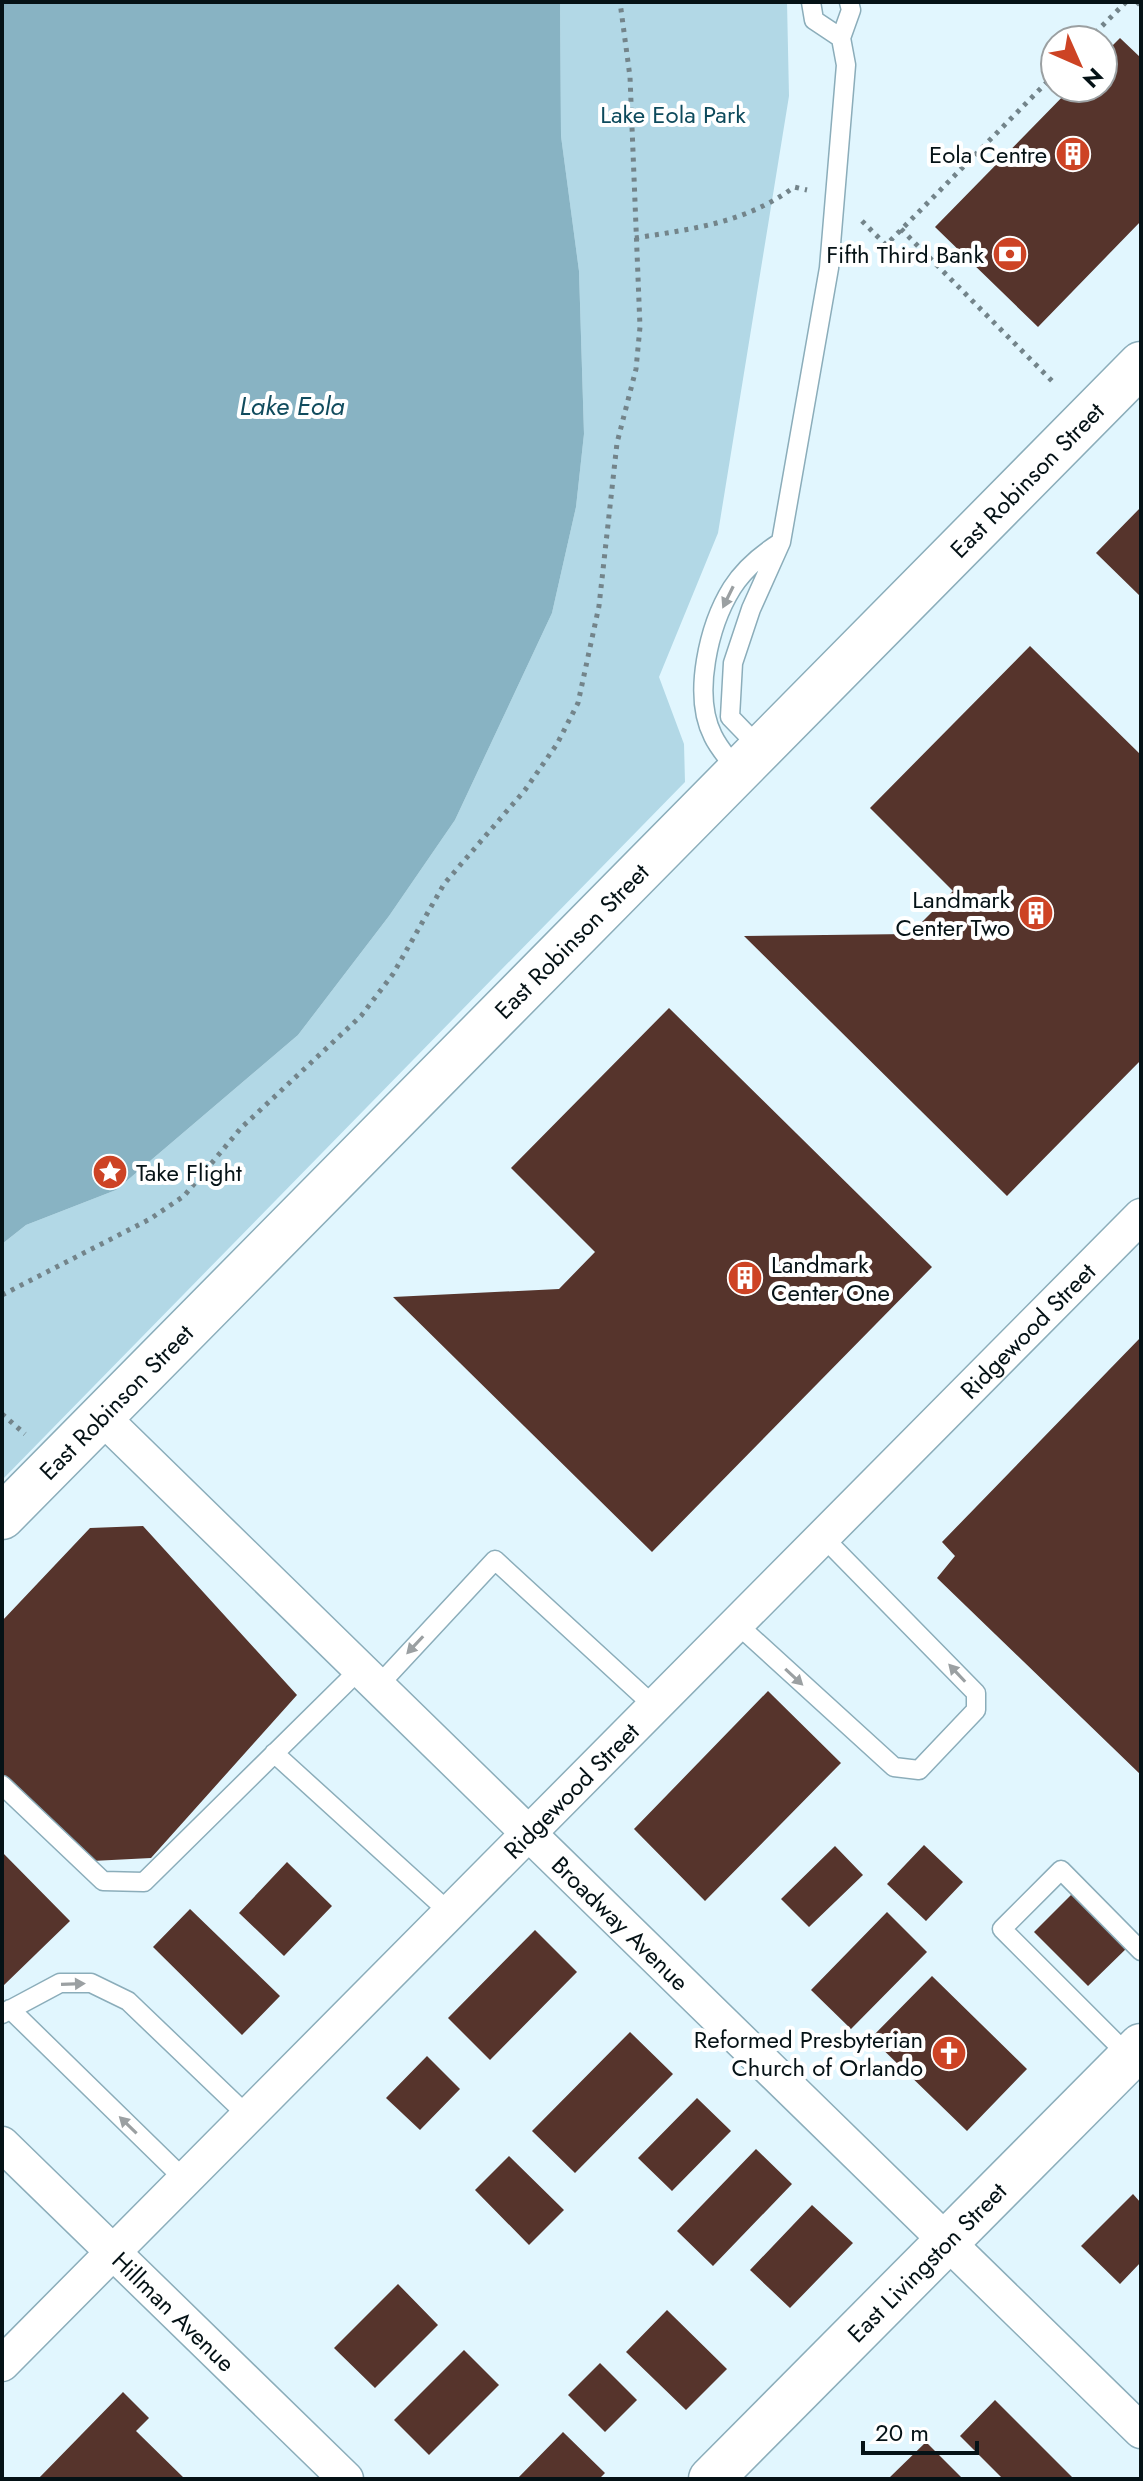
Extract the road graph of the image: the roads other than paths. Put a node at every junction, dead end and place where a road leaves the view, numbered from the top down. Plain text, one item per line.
1 (811, 2) edge
2 (849, 2) edge
3 (841, 38) junction
4 (1141, 364) edge
5 (781, 542) junction
6 (751, 762) junction
7 (1141, 1216) edge
8 (101, 1416) junction
9 (2, 1517) edge
10 (823, 1537) junction
11 (737, 1624) junction
12 (368, 1678) junction
13 (654, 1706) junction
14 (274, 1753) junction
15 (2, 1785) edge
16 (527, 1833) junction
17 (449, 1912) junction
18 (1141, 1951) edge
19 (6, 2012) edge
20 (1136, 2051) edge
21 (248, 2116) junction
22 (2, 2144) edge
23 (184, 2179) junction
24 (946, 2241) junction
25 (112, 2252) junction
26 (2, 2364) edge
27 (1141, 2431) edge
28 (346, 2479) edge
29 (711, 2479) edge

1 - 3 lane
2 - 3 lane
3 - 5 lane
4 - 6 main road, East Robinson Street
5 - 6 lane
5 -> 6 lane
6 - 8 main road, East Robinson Street
7 - 10 street, Ridgewood Street
8 - 9 main road, East Robinson Street
8 - 12 street, Broadway Avenue
10 - 11 street, Ridgewood Street
11 -> 10 lane
11 - 13 street, Ridgewood Street
13 -> 12 lane
12 - 14 lane
12 - 16 street, Broadway Avenue
13 - 16 street, Ridgewood Street
14 - 15 lane
14 - 17 lane
16 - 17 street, Ridgewood Street
16 - 24 street, Broadway Avenue
17 - 21 street, Ridgewood Street
18 - 20 lane
19 -> 21 lane
23 -> 19 lane
20 - 24 main road, East Livingston Street
21 - 23 street, Ridgewood Street
22 - 25 street, Hillman Avenue
23 - 25 street, Ridgewood Street
24 - 27 street, Broadway Avenue
24 - 29 main road, East Livingston Street
25 - 26 street, Ridgewood Street
25 - 28 street, Hillman Avenue

